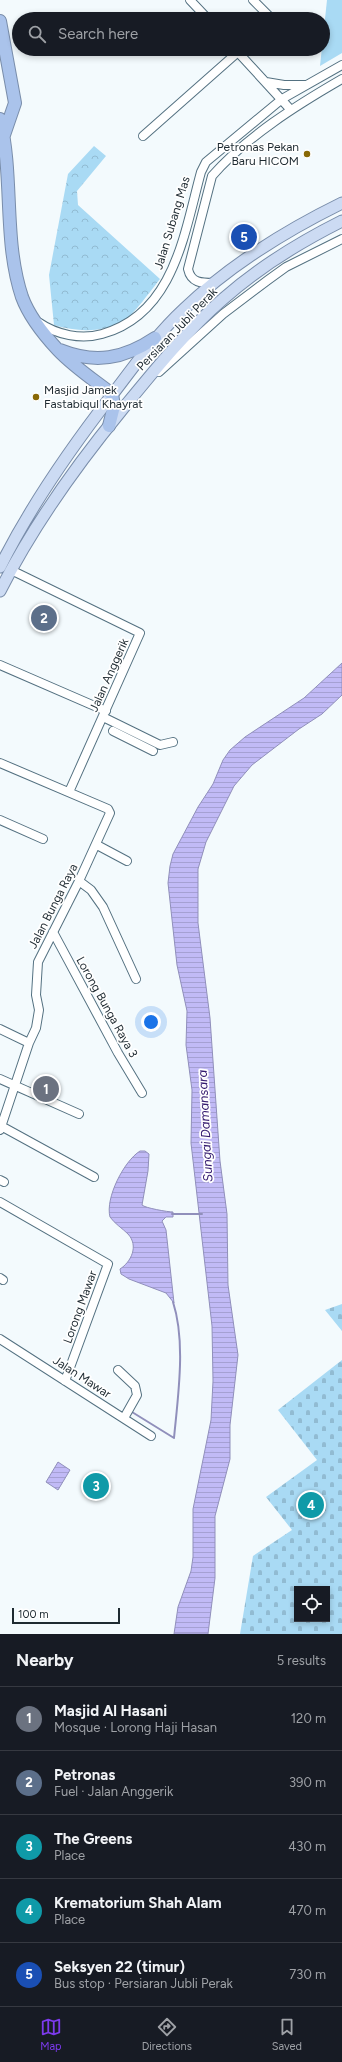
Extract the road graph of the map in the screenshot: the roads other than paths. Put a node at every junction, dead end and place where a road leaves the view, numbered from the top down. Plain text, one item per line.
1 (191, 0) edge
2 (254, 0) edge
3 (202, 12) edge
4 (265, 12) edge
5 (0, 21) edge
6 (230, 56) edge
7 (242, 56) edge
8 (342, 65) edge
9 (342, 78) edge
10 (266, 82) junction
11 (307, 85) junction
12 (282, 99) junction
13 (290, 109) junction
14 (0, 119) edge
15 (252, 124) junction
16 (269, 126) junction
17 (4, 135) junction
18 (143, 136) dead end
19 (342, 203) edge
20 (342, 221) edge
21 (342, 239) edge
22 (214, 284) junction
23 (34, 320) junction
24 (155, 338) junction
25 (57, 349) junction
26 (138, 390) junction
27 (112, 394) junction
28 (109, 426) junction
29 (6, 568) edge
30 (0, 591) edge
31 (0, 665) edge
32 (104, 714) junction
33 (113, 731) dead end
34 (126, 733) junction
35 (173, 742) dead end
36 (153, 751) dead end
37 (0, 763) edge
38 (69, 792) junction
39 (0, 820) edge
40 (43, 839) dead end
41 (97, 845) junction
42 (127, 861) dead end
43 (79, 881) junction
44 (53, 932) junction
45 (136, 979) dead end
46 (0, 1029) edge
47 (29, 1043) junction
48 (0, 1079) edge
49 (15, 1085) junction
50 (142, 1093) dead end
51 (79, 1114) dead end
52 (1, 1128) edge
53 (94, 1178) dead end
54 (0, 1202) edge
55 (0, 1339) edge
56 (118, 1370) dead end
57 (65, 1381) junction
58 (124, 1418) junction
59 (151, 1436) dead end

1 - 3 street
2 - 4 street
5 - 17 highway
6 - 18 street
7 - 10 street
8 - 11 street, Jalan Subang Mas
9 - 13 street, Jalan Subang Mas
10 - 11 street
10 - 12 street
11 - 12 street, Jalan Subang Mas
12 - 13 street
12 - 15 street, Jalan Subang Mas
13 - 16 street, Jalan Subang Mas
14 - 17 highway
15 - 16 street
15 - 23 street, Jalan Subang Mas
16 - 22 street, Jalan Subang Mas
17 - 23 highway
19 - 22 main road, Persiaran Jubli Perak
20 - 26 main road, Persiaran Jubli Perak
21 - 26 street
22 - 24 main road, Persiaran Jubli Perak
23 - 25 highway
24 - 25 highway
24 - 27 main road, Persiaran Jubli Perak
25 - 27 highway
26 - 28 main road, Persiaran Jubli Perak
27 - 28 highway
27 - 29 main road, Persiaran Jubli Perak
28 - 29 main road, Persiaran Jubli Perak
29 - 30 main road, Persiaran Jubli Perak
29 - 32 street, Jalan Anggerik
31 - 32 street
32 - 34 street
32 - 38 street, Jalan Anggerik
33 - 34 street
34 - 35 street
34 - 36 street
37 - 38 street, Jalan Bunga Raya
38 - 41 street, Jalan Bunga Raya
39 - 40 street
41 - 42 street
41 - 43 street, Jalan Bunga Raya
43 - 44 street, Jalan Bunga Raya
43 - 45 street
44 - 47 street, Jalan Bunga Raya
44 - 50 street, Lorong Bunga Raya 3
46 - 47 street
47 - 49 street, Jalan Bunga Raya
48 - 49 street
49 - 51 street
49 - 52 street, Jalan Bunga Raya
52 - 53 street
54 - 57 street, Lorong Mawar
55 - 57 street, Jalan Mawar
56 - 58 street
57 - 58 street, Jalan Mawar
58 - 59 street, Jalan Mawar

